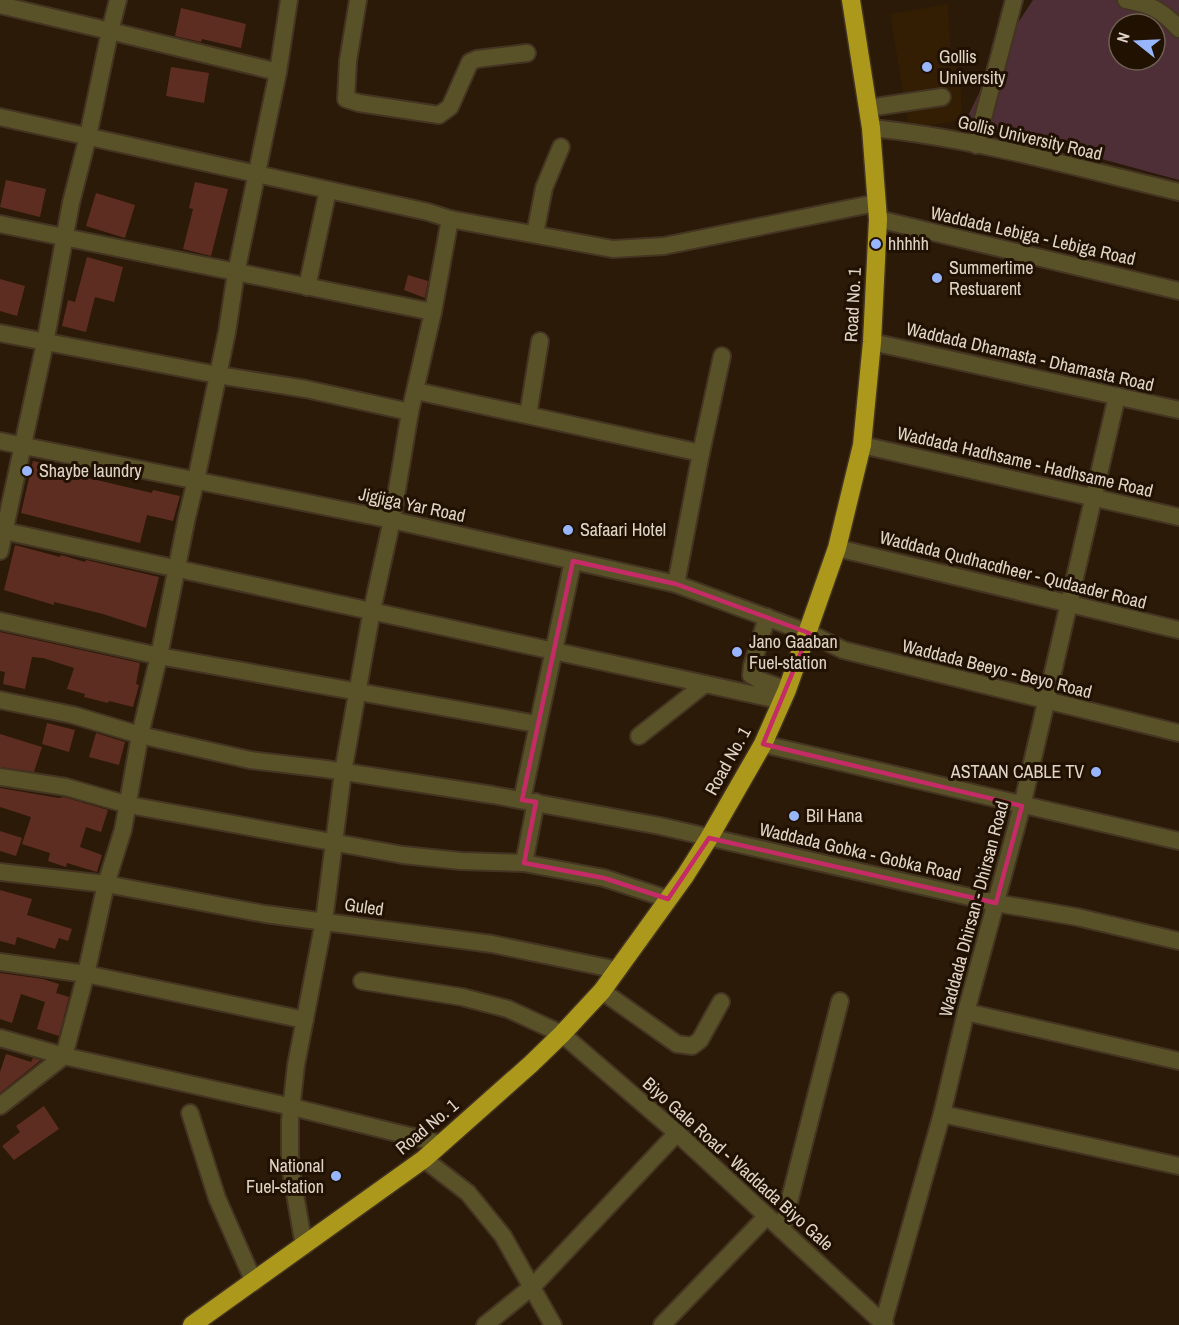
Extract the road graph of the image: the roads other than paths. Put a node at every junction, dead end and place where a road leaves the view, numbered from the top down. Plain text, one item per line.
1 (118, 0) edge
2 (289, 0) edge
3 (358, 0) edge
4 (851, 0) edge
5 (1014, 0) edge
6 (1126, 0) edge
7 (0, 5) edge
8 (1179, 29) edge
9 (110, 31) junction
10 (527, 52) dead end
11 (278, 72) junction
12 (942, 97) dead end
13 (868, 108) junction
14 (0, 117) edge
15 (871, 128) junction
16 (88, 136) junction
17 (976, 145) junction
18 (561, 147) dead end
19 (258, 174) junction
20 (327, 190) junction
21 (1179, 192) edge
22 (877, 211) junction
23 (450, 219) junction
24 (0, 224) edge
25 (535, 234) junction
26 (64, 238) junction
27 (236, 273) junction
28 (307, 287) junction
29 (1179, 291) edge
30 (433, 312) junction
31 (0, 333) edge
32 (540, 341) dead end
33 (872, 342) junction
34 (45, 343) junction
35 (722, 356) dead end
36 (218, 375) junction
37 (416, 391) junction
38 (1117, 396) junction
39 (1179, 410) edge
40 (410, 412) junction
41 (528, 415) junction
42 (0, 441) edge
43 (862, 445) junction
44 (23, 446) junction
45 (701, 453) junction
46 (196, 480) junction
47 (1093, 498) junction
48 (1179, 517) edge
49 (392, 520) junction
50 (2, 530) edge
51 (837, 548) junction
52 (0, 551) edge
53 (573, 561) junction
54 (177, 567) junction
55 (676, 584) junction
56 (1068, 603) junction
57 (372, 610) junction
58 (767, 617) junction
59 (0, 621) edge
60 (1179, 630) edge
61 (809, 633) junction
62 (553, 650) junction
63 (159, 656) junction
64 (705, 684) junction
65 (358, 692) junction
66 (785, 695) junction
67 (0, 700) edge
68 (1045, 701) junction
69 (537, 724) junction
70 (1179, 733) edge
71 (140, 735) junction
72 (639, 736) dead end
73 (763, 744) junction
74 (343, 772) junction
75 (0, 777) edge
76 (529, 801) junction
77 (129, 805) junction
78 (1022, 806) junction
79 (709, 838) junction
80 (1179, 841) edge
81 (334, 843) junction
82 (524, 863) junction
83 (0, 872) edge
84 (105, 884) junction
85 (668, 899) junction
86 (996, 903) junction
87 (324, 921) junction
88 (1179, 941) edge
89 (0, 962) edge
90 (618, 970) junction
91 (86, 974) junction
92 (362, 981) dead end
93 (602, 991) junction
94 (840, 1000) dead end
95 (721, 1002) dead end
96 (966, 1012) junction
97 (305, 1020) junction
98 (562, 1034) junction
99 (0, 1038) edge
100 (64, 1056) junction
101 (1179, 1061) edge
102 (0, 1106) edge
103 (292, 1107) junction
104 (190, 1113) dead end
105 (942, 1114) junction
106 (677, 1133) junction
107 (442, 1144) junction
108 (424, 1158) junction
109 (1179, 1166) edge
110 (766, 1217) junction
111 (782, 1230) junction
112 (304, 1246) junction
113 (254, 1282) junction
114 (533, 1286) junction
115 (884, 1324) edge
116 (192, 1325) edge
117 (485, 1325) edge
118 (553, 1325) edge
119 (663, 1325) edge

1 - 9 street
2 - 11 street
3 - 10 street
4 - 13 highway, Road No. 1
5 - 17 street
6 - 8 street
7 - 9 street
9 - 11 street
9 - 16 street
11 - 19 street
12 - 13 street
13 - 15 highway, Road No. 1
14 - 16 street
15 - 17 street, Gollis University Road
15 - 22 highway, Road No. 1
16 - 19 street
16 - 26 street
17 - 21 street, Gollis University Road
18 - 25 street
19 - 20 street
19 - 27 street
20 - 23 street
20 - 28 street
22 - 25 street
22 - 29 street, Waddada Lebiga - Lebiga Road
22 - 33 highway, Road No. 1
23 - 25 street
23 - 30 street
24 - 26 street
26 - 27 street
26 - 34 street
27 - 28 street
27 - 36 street
28 - 30 street
30 - 37 street
31 - 34 street
32 - 41 street
33 - 38 street, Waddada Dhamasta - Dhamasta Road
33 - 43 highway, Road No. 1
34 - 36 street
34 - 44 street
35 - 45 street
36 - 40 street
36 - 46 street
37 - 40 street
37 - 41 street
38 - 39 street, Waddada Dhamasta - Dhamasta Road
38 - 47 street, Waddada Dhirsan - Dhirsan Road
40 - 49 street
41 - 45 street
42 - 44 street, Jigjiga Yar Road
43 - 47 street, Waddada Hadhsame - Hadhsame Road
43 - 51 highway, Road No. 1
44 - 46 street, Jigjiga Yar Road
44 - 50 street
45 - 55 street
46 - 49 street, Jigjiga Yar Road
46 - 54 street
47 - 48 street, Waddada Hadhsame - Hadhsame Road
47 - 56 street, Waddada Dhirsan - Dhirsan Road
49 - 53 street, Jigjiga Yar Road
49 - 57 street
50 - 52 street
50 - 54 street
51 - 56 street, Waddada Qudhacdheer - Qudaader Road
51 - 61 highway, Road No. 1
53 - 55 street, Jigjiga Yar Road
53 - 62 street
54 - 57 street
54 - 63 street
55 - 58 street, Jigjiga Yar Road
56 - 60 street, Waddada Qudhacdheer - Qudaader Road
56 - 68 street, Waddada Dhirsan - Dhirsan Road
57 - 62 street
57 - 65 street
58 - 61 street, Jigjiga Yar Road
58 - 66 street
59 - 63 street
61 - 66 highway, Road No. 1
61 - 68 street, Waddada Beeyo - Beyo Road
62 - 64 street
62 - 69 street
63 - 65 street
63 - 71 street
64 - 66 street
64 - 72 street
65 - 69 street
65 - 74 street
66 - 73 highway, Road No. 1
67 - 71 street, Waddada Gobka - Gobka Road
68 - 70 street, Waddada Beeyo - Beyo Road
68 - 78 street, Waddada Dhirsan - Dhirsan Road
69 - 76 street
71 - 74 street, Waddada Gobka - Gobka Road
71 - 77 street
73 - 78 street
73 - 79 highway, Road No. 1
74 - 76 street, Waddada Gobka - Gobka Road
74 - 81 street
75 - 77 street
76 - 79 street, Waddada Gobka - Gobka Road
76 - 82 street
77 - 81 street
77 - 84 street
78 - 80 street
78 - 86 street, Waddada Dhirsan - Dhirsan Road
79 - 85 highway, Road No. 1
79 - 86 street, Waddada Gobka - Gobka Road
81 - 82 street
81 - 87 street
82 - 85 street
83 - 84 street, Guled
84 - 87 street, Guled
84 - 91 street
85 - 90 highway, Road No. 1
86 - 88 street, Waddada Gobka - Gobka Road
86 - 96 street, Waddada Dhirsan - Dhirsan Road
87 - 90 street, Guled
87 - 97 street
89 - 91 street
90 - 93 highway, Road No. 1
91 - 97 street
91 - 100 street
92 - 98 street, Biyo Gale Road - Waddada Biyo Gale
93 - 95 street
93 - 98 highway, Road No. 1
94 - 111 street
96 - 101 street
96 - 105 street, Waddada Dhirsan - Dhirsan Road
97 - 103 street
98 - 106 street, Biyo Gale Road - Waddada Biyo Gale
98 - 107 highway, Road No. 1
99 - 100 street
100 - 102 street
100 - 103 street
103 - 107 street
103 - 112 street
104 - 113 street
105 - 109 street
105 - 115 street, Waddada Dhirsan - Dhirsan Road
106 - 110 street, Biyo Gale Road - Waddada Biyo Gale
106 - 114 street
107 - 108 highway, Road No. 1
108 - 112 highway, Road No. 1
108 - 114 street
110 - 111 street, Biyo Gale Road - Waddada Biyo Gale
110 - 119 street
111 - 115 street, Biyo Gale Road - Waddada Biyo Gale
112 - 113 highway, Road No. 1
113 - 116 highway, Road No. 1
114 - 117 street
114 - 118 street

